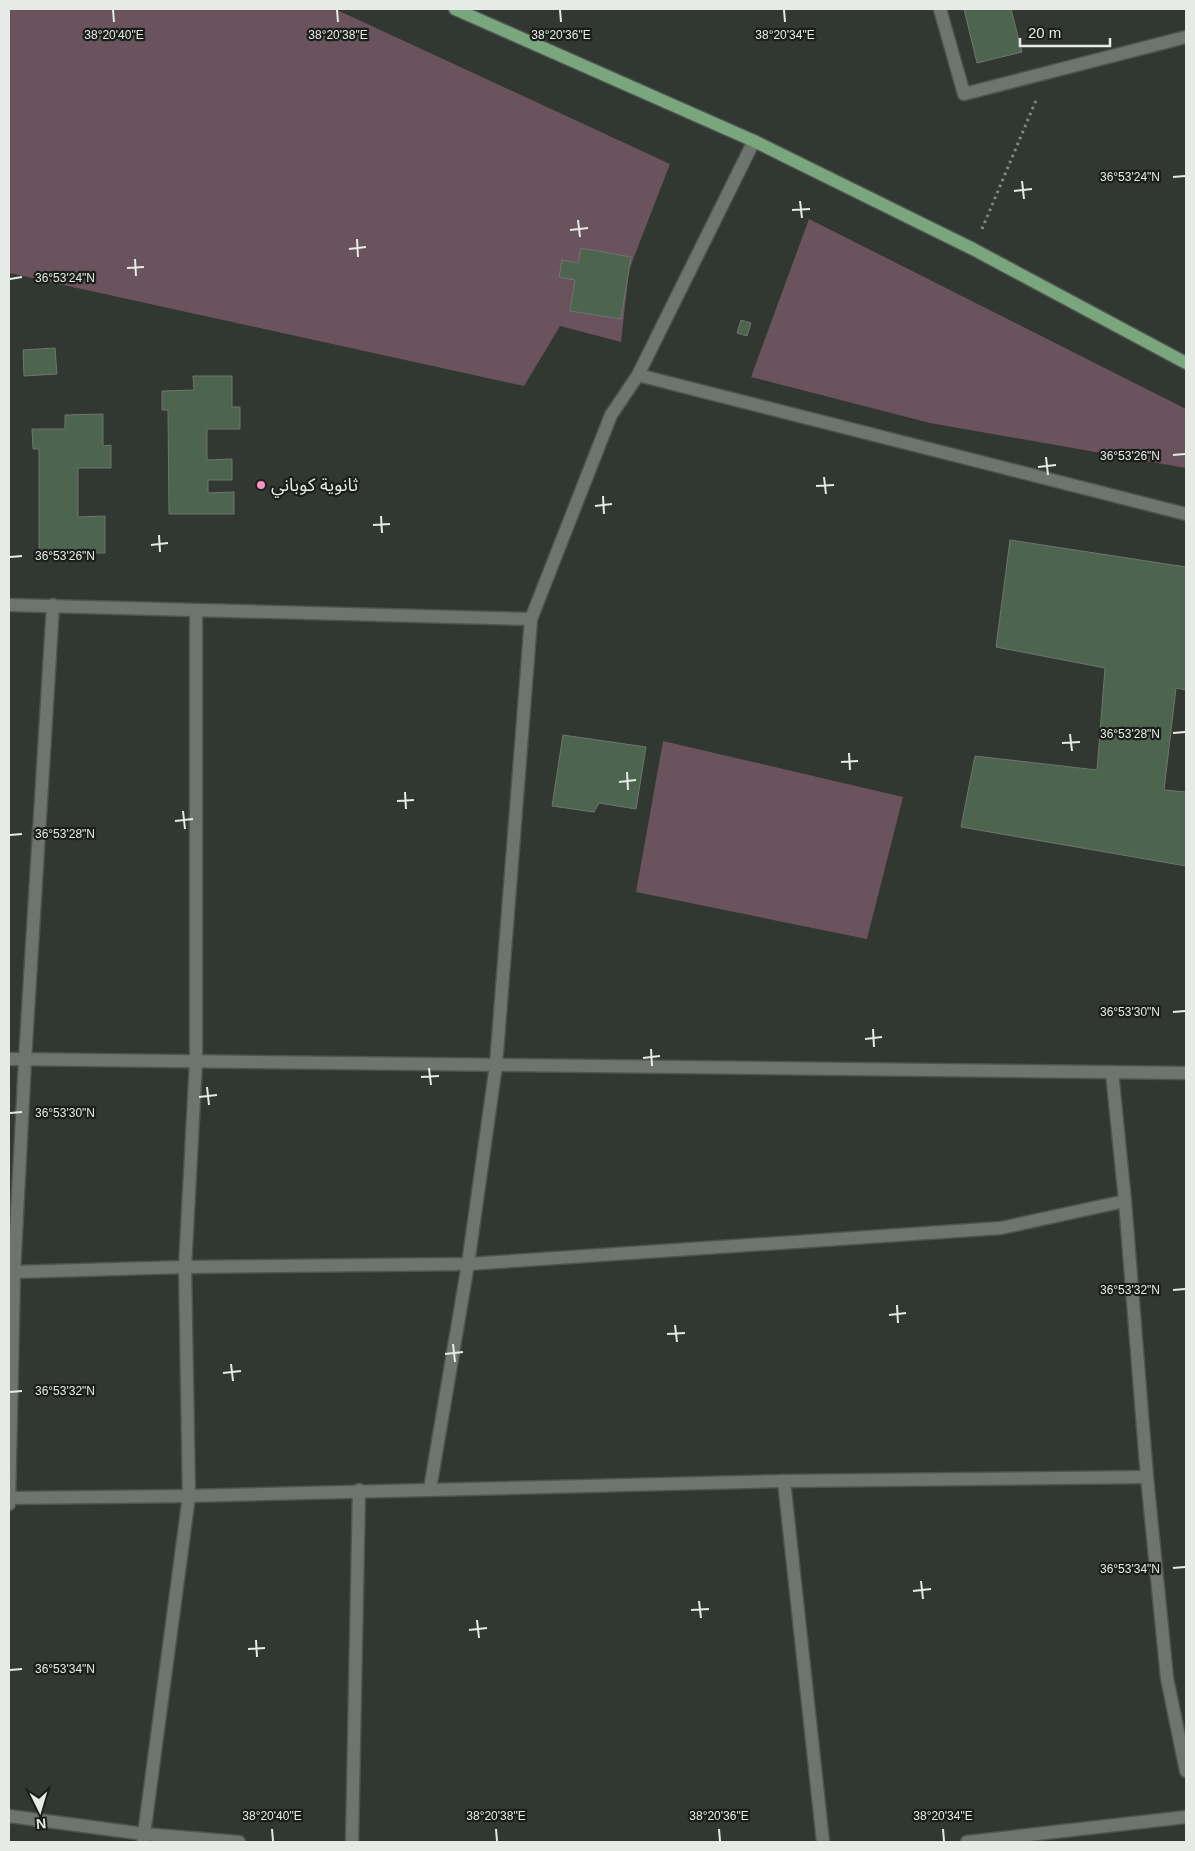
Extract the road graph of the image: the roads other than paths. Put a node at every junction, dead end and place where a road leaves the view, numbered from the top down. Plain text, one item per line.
1 (455, 9) edge
2 (940, 9) edge
3 (1186, 37) edge
4 (754, 141) junction
5 (1186, 363) edge
6 (638, 375) junction
7 (1186, 514) edge
8 (9, 605) edge
9 (53, 605) junction
10 (196, 610) junction
11 (531, 619) junction
12 (9, 1059) edge
13 (25, 1060) junction
14 (196, 1062) junction
15 (496, 1065) junction
16 (1112, 1072) junction
17 (1186, 1073) edge
18 (1126, 1201) junction
19 (468, 1264) junction
20 (185, 1267) junction
21 (14, 1272) junction
22 (1147, 1477) junction
23 (784, 1481) junction
24 (430, 1488) junction
25 (359, 1490) junction
26 (189, 1496) junction
27 (9, 1500) edge
28 (1186, 1771) edge
29 (9, 1816) edge
30 (1186, 1817) edge
31 (144, 1838) edge
32 (239, 1842) edge
33 (352, 1842) edge
34 (823, 1842) edge
35 (967, 1842) edge

1 - 4 main road
2 - 3 street
4 - 5 main road
4 - 6 street
6 - 7 street
6 - 11 street
8 - 9 street
9 - 10 street
9 - 13 street
10 - 11 street
10 - 14 street
11 - 15 street
12 - 13 street
13 - 14 street
13 - 21 street
14 - 15 street
14 - 20 street
15 - 16 street
15 - 19 street
16 - 17 street
16 - 18 street
18 - 19 street
18 - 22 street
19 - 20 street
19 - 24 street
20 - 21 street
20 - 26 street
21 - 27 street
22 - 23 street
22 - 28 street
23 - 24 street
23 - 34 street
24 - 25 street
25 - 26 street
25 - 33 street
26 - 27 street
26 - 31 street
29 - 31 street
30 - 35 street
31 - 32 street

